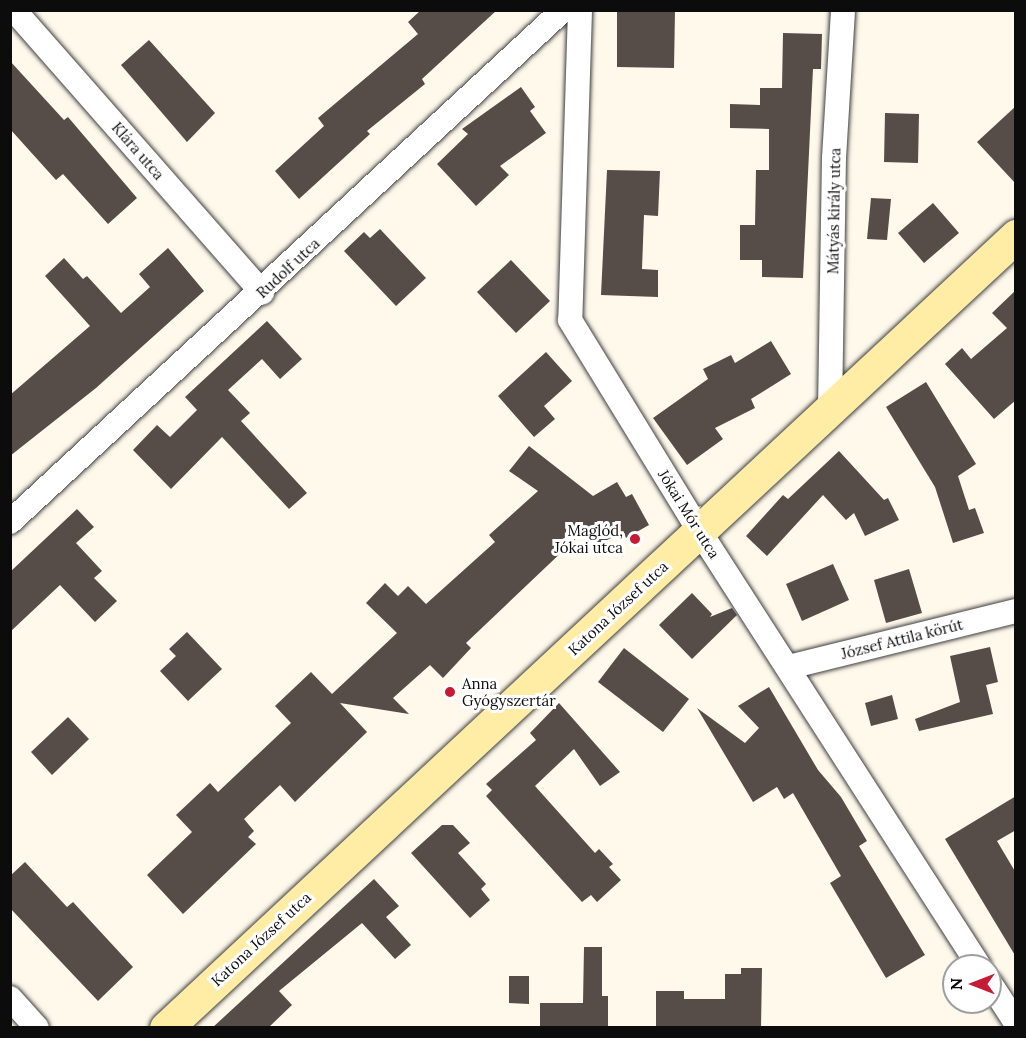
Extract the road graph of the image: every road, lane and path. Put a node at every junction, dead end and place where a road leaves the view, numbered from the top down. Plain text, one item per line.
1 (14, 10) edge
2 (562, 10) edge
3 (580, 10) edge
4 (843, 10) edge
5 (1016, 236) edge
6 (262, 292) junction
7 (830, 411) junction
8 (10, 522) edge
9 (700, 532) junction
10 (1016, 611) edge
11 (789, 667) junction
12 (971, 954) edge
13 (10, 998) edge
14 (1002, 1001) edge
15 (1016, 1023) edge
16 (37, 1028) edge
17 (166, 1028) edge

1 - 6 street, Klára utca
2 - 6 street, Rudolf utca
3 - 9 street, Jókai Mór utca
4 - 7 street, Mátyás király utca
5 - 7 main road, Katona József utca
6 - 8 street, Rudolf utca
7 - 9 main road, Katona József utca
9 - 11 street, Jókai Mór utca
9 - 17 main road, Katona József utca
10 - 11 street, József Attila körút
11 - 12 street, Jókai Mór utca
13 - 16 street
14 - 15 street

